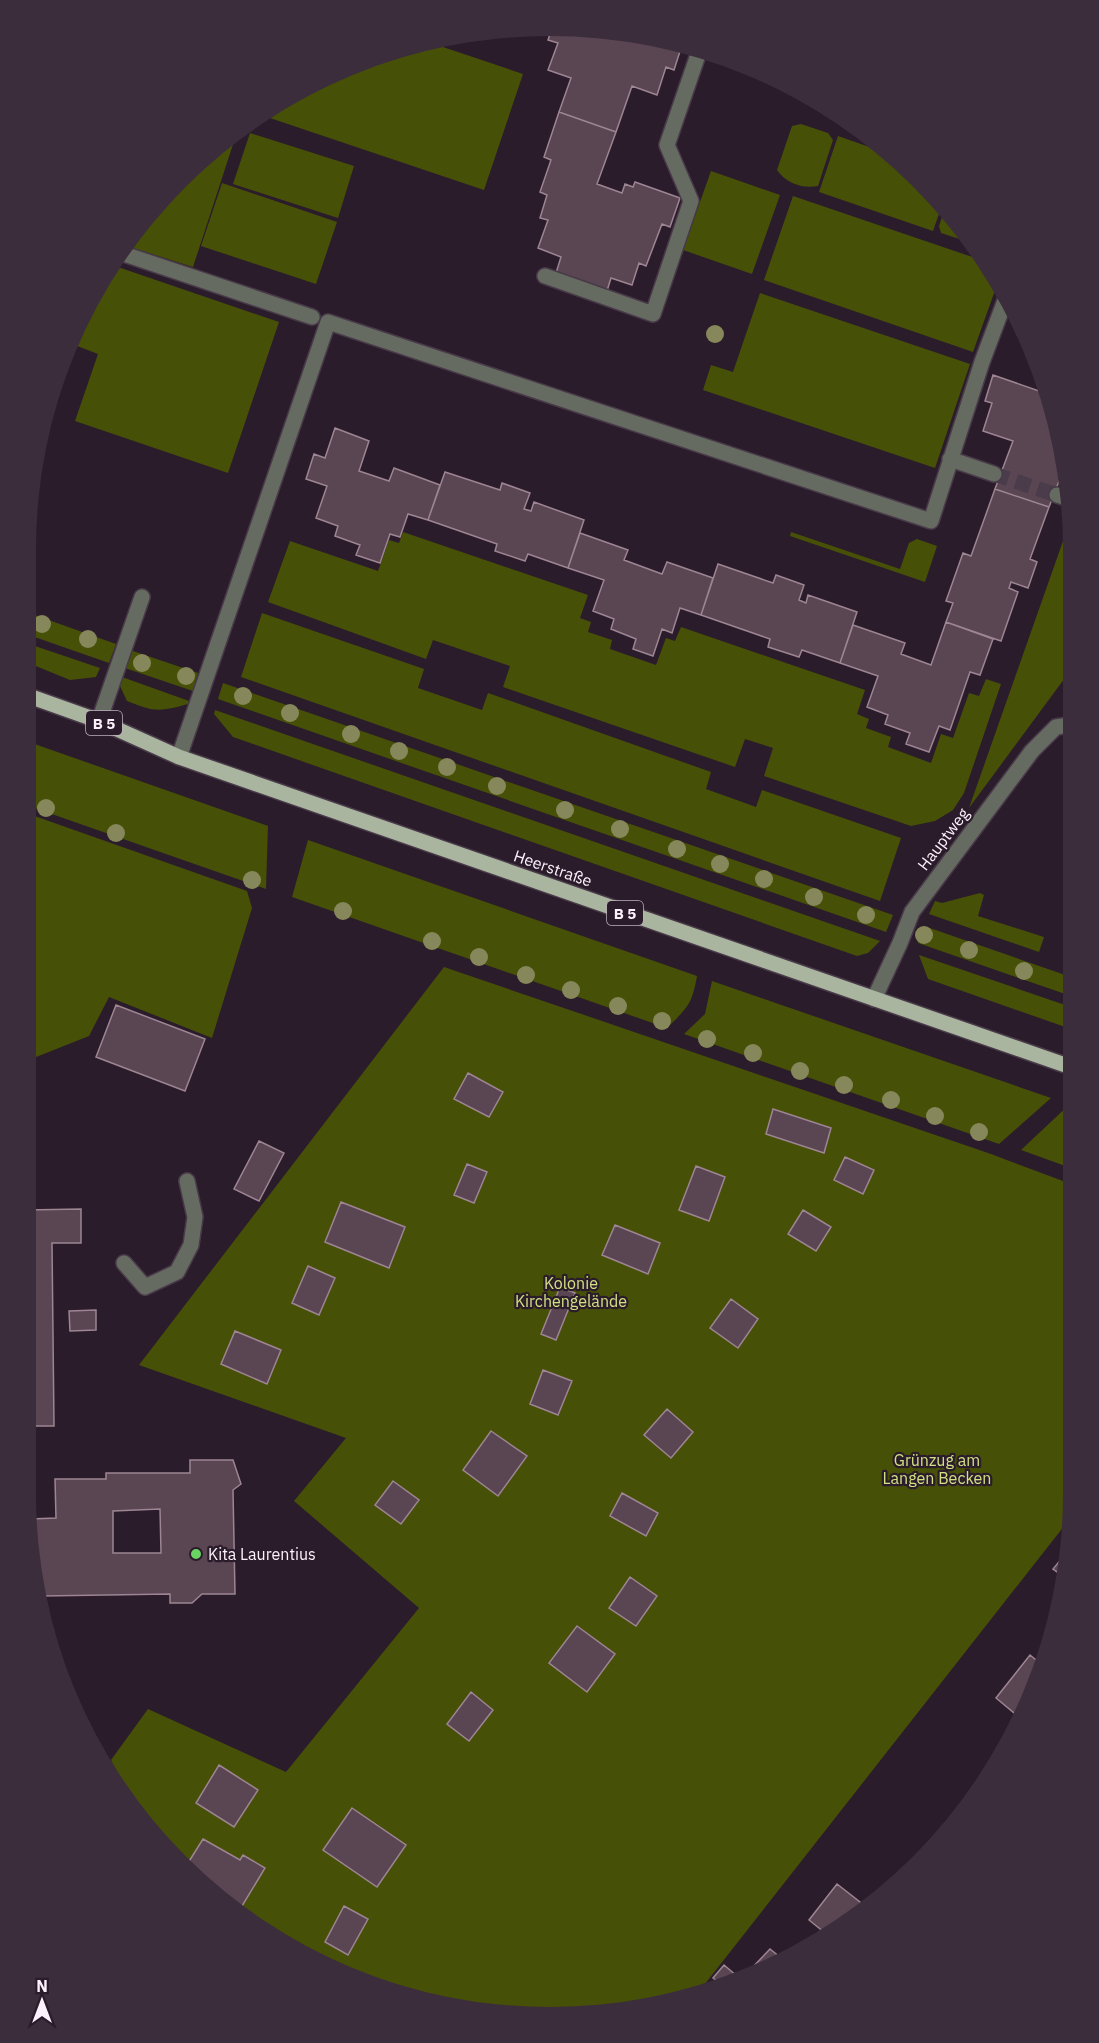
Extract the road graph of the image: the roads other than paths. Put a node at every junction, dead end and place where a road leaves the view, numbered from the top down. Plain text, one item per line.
1 (697, 58) edge
2 (129, 256) edge
3 (545, 276) dead end
4 (1002, 308) edge
5 (312, 317) dead end
6 (950, 459) junction
7 (994, 474) tunnel mouth
8 (142, 597) dead end
9 (36, 699) edge
10 (99, 721) junction
11 (1063, 726) edge
12 (179, 757) junction
13 (874, 999) junction
14 (1063, 1064) edge
15 (187, 1182) dead end
16 (124, 1263) dead end

1 - 3 lane
2 - 5 lane
4 - 6 lane
6 - 7 lane
6 - 12 lane
8 - 10 lane
9 - 10 main road, Heerstraße / B 5
10 - 12 main road, Heerstraße / B 5
11 - 13 lane, Hauptweg
12 - 13 main road, Heerstraße / B 5
13 - 14 main road, Heerstraße / B 5
15 - 16 lane

